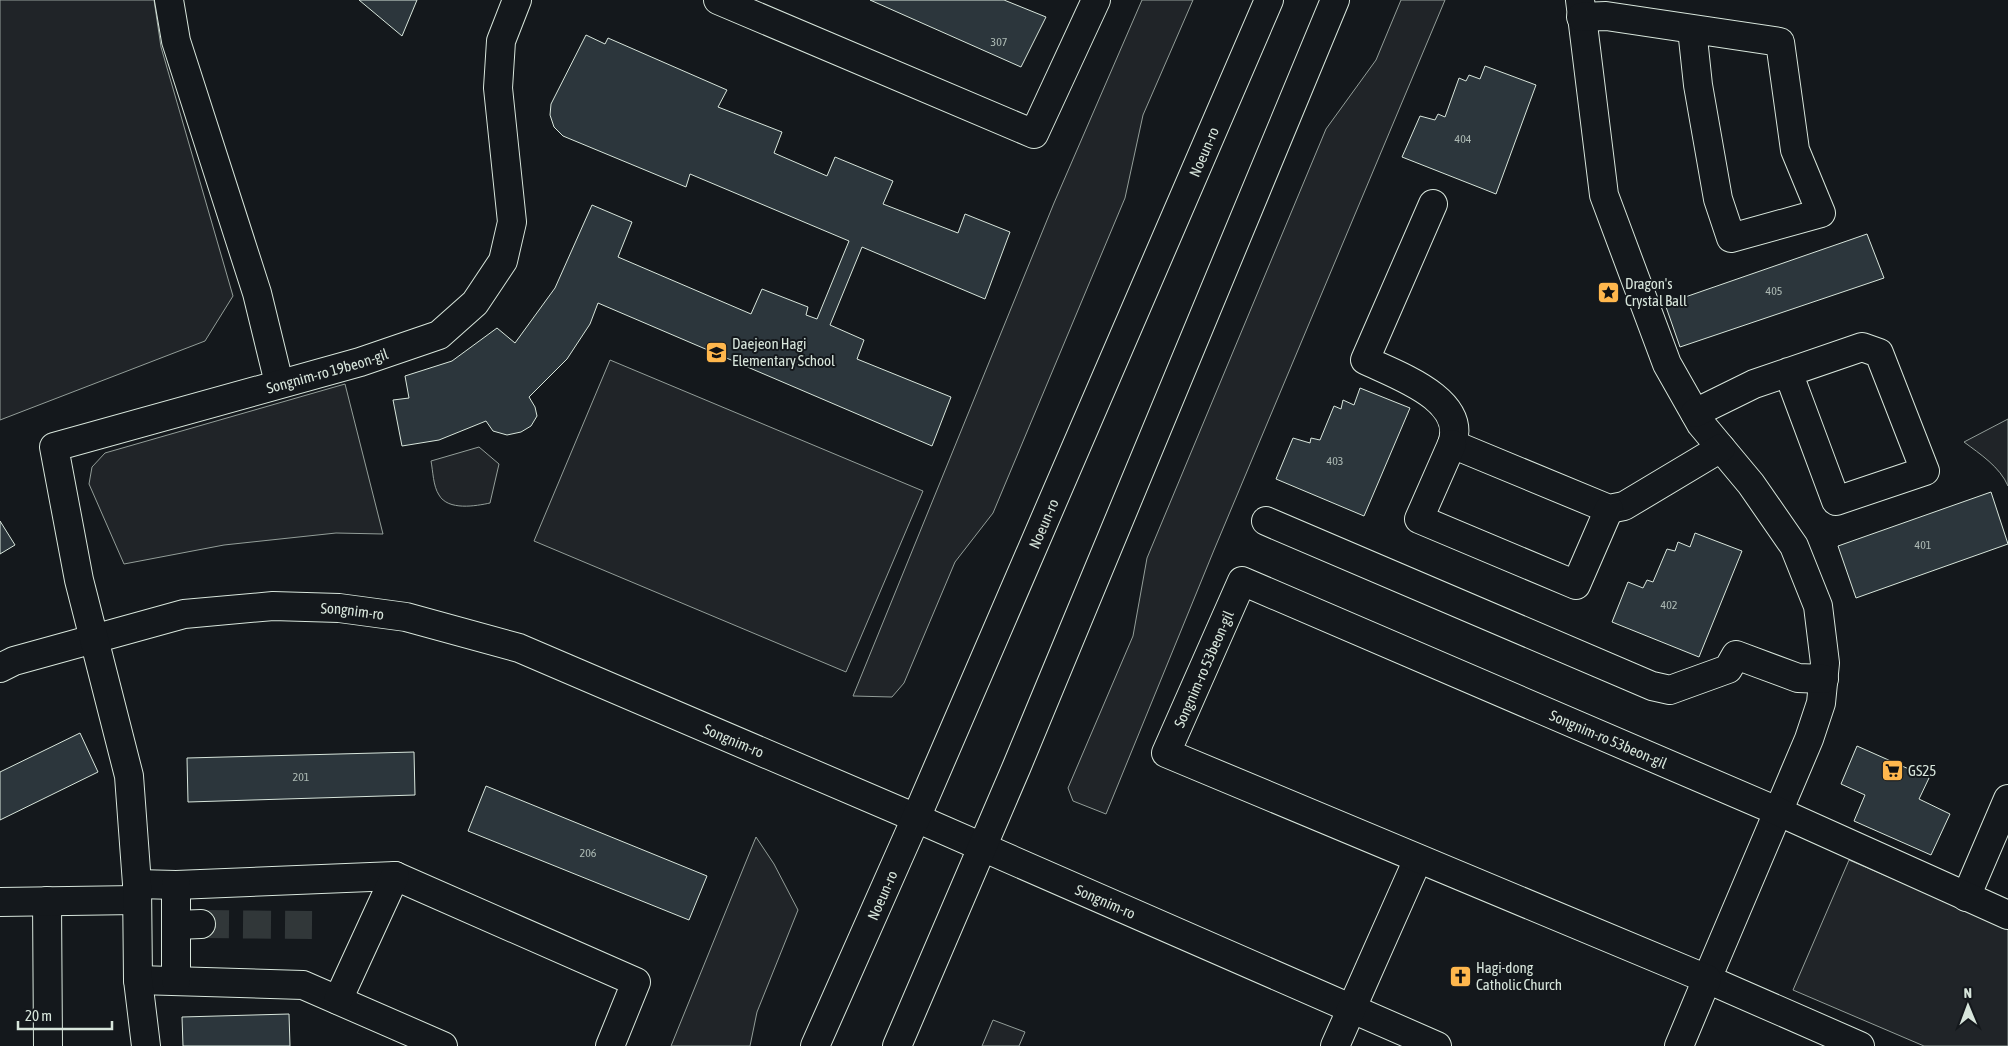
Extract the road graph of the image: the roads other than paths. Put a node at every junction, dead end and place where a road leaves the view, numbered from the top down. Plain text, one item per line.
1 (169, 0) edge
2 (517, 0) edge
3 (718, 0) edge
4 (1096, 0) edge
5 (1269, 0) edge
6 (1334, 0) edge
7 (1580, 9) edge
8 (1692, 29) junction
9 (1433, 204) dead end
10 (1788, 372) junction
11 (279, 383) junction
12 (1695, 413) junction
13 (1452, 444) junction
14 (1721, 448) junction
15 (1609, 509) junction
16 (1266, 521) dead end
17 (94, 638) junction
18 (0, 668) edge
19 (1824, 679) junction
20 (2008, 799) edge
21 (1777, 811) junction
22 (916, 818) junction
23 (982, 846) junction
24 (1418, 859) junction
25 (395, 876) junction
26 (176, 885) junction
27 (136, 892) junction
28 (1966, 897) junction
29 (47, 901) junction
30 (0, 902) edge
31 (2008, 915) edge
32 (1707, 979) junction
33 (138, 980) junction
34 (176, 980) junction
35 (338, 1000) junction
36 (1352, 1008) junction
37 (48, 1046) edge
38 (146, 1046) edge
39 (443, 1046) edge
40 (610, 1046) edge
41 (815, 1046) edge
42 (897, 1046) edge
43 (1335, 1046) edge
44 (1437, 1046) edge
45 (1679, 1046) edge
46 (1860, 1046) edge

1 - 11 street
2 - 11 street, Songnim-ro 19beon-gil
3 - 4 street
5 - 22 street, Noeun-ro
6 - 23 street
7 - 8 street
7 - 12 street
8 - 8 street
9 - 13 street
10 - 10 street
10 - 12 street
11 - 17 street, Songnim-ro 19beon-gil
12 - 14 street
13 - 15 street
13 - 15 street
14 - 15 street
14 - 19 street
16 - 19 street
17 - 18 street, Songnim-ro
17 - 22 street, Songnim-ro
17 - 27 street
19 - 21 street
20 - 28 street
21 - 24 street, Songnim-ro 53beon-gil
21 - 28 street, Songnim-ro 53beon-gil
21 - 32 street
22 - 23 street, Songnim-ro
22 - 41 street, Noeun-ro
23 - 36 street, Songnim-ro
23 - 42 street
24 - 32 street, Songnim-ro 53beon-gil
24 - 36 street
25 - 26 street
25 - 35 street
25 - 40 street
26 - 27 street
26 - 34 street
27 - 29 street
27 - 33 street
28 - 31 street, Songnim-ro 53beon-gil
29 - 30 street
29 - 37 street
32 - 45 street
32 - 46 street, Songnim-ro 53beon-gil
33 - 34 street
33 - 38 street
34 - 35 street
35 - 39 street
36 - 43 street
36 - 44 street, Songnim-ro

